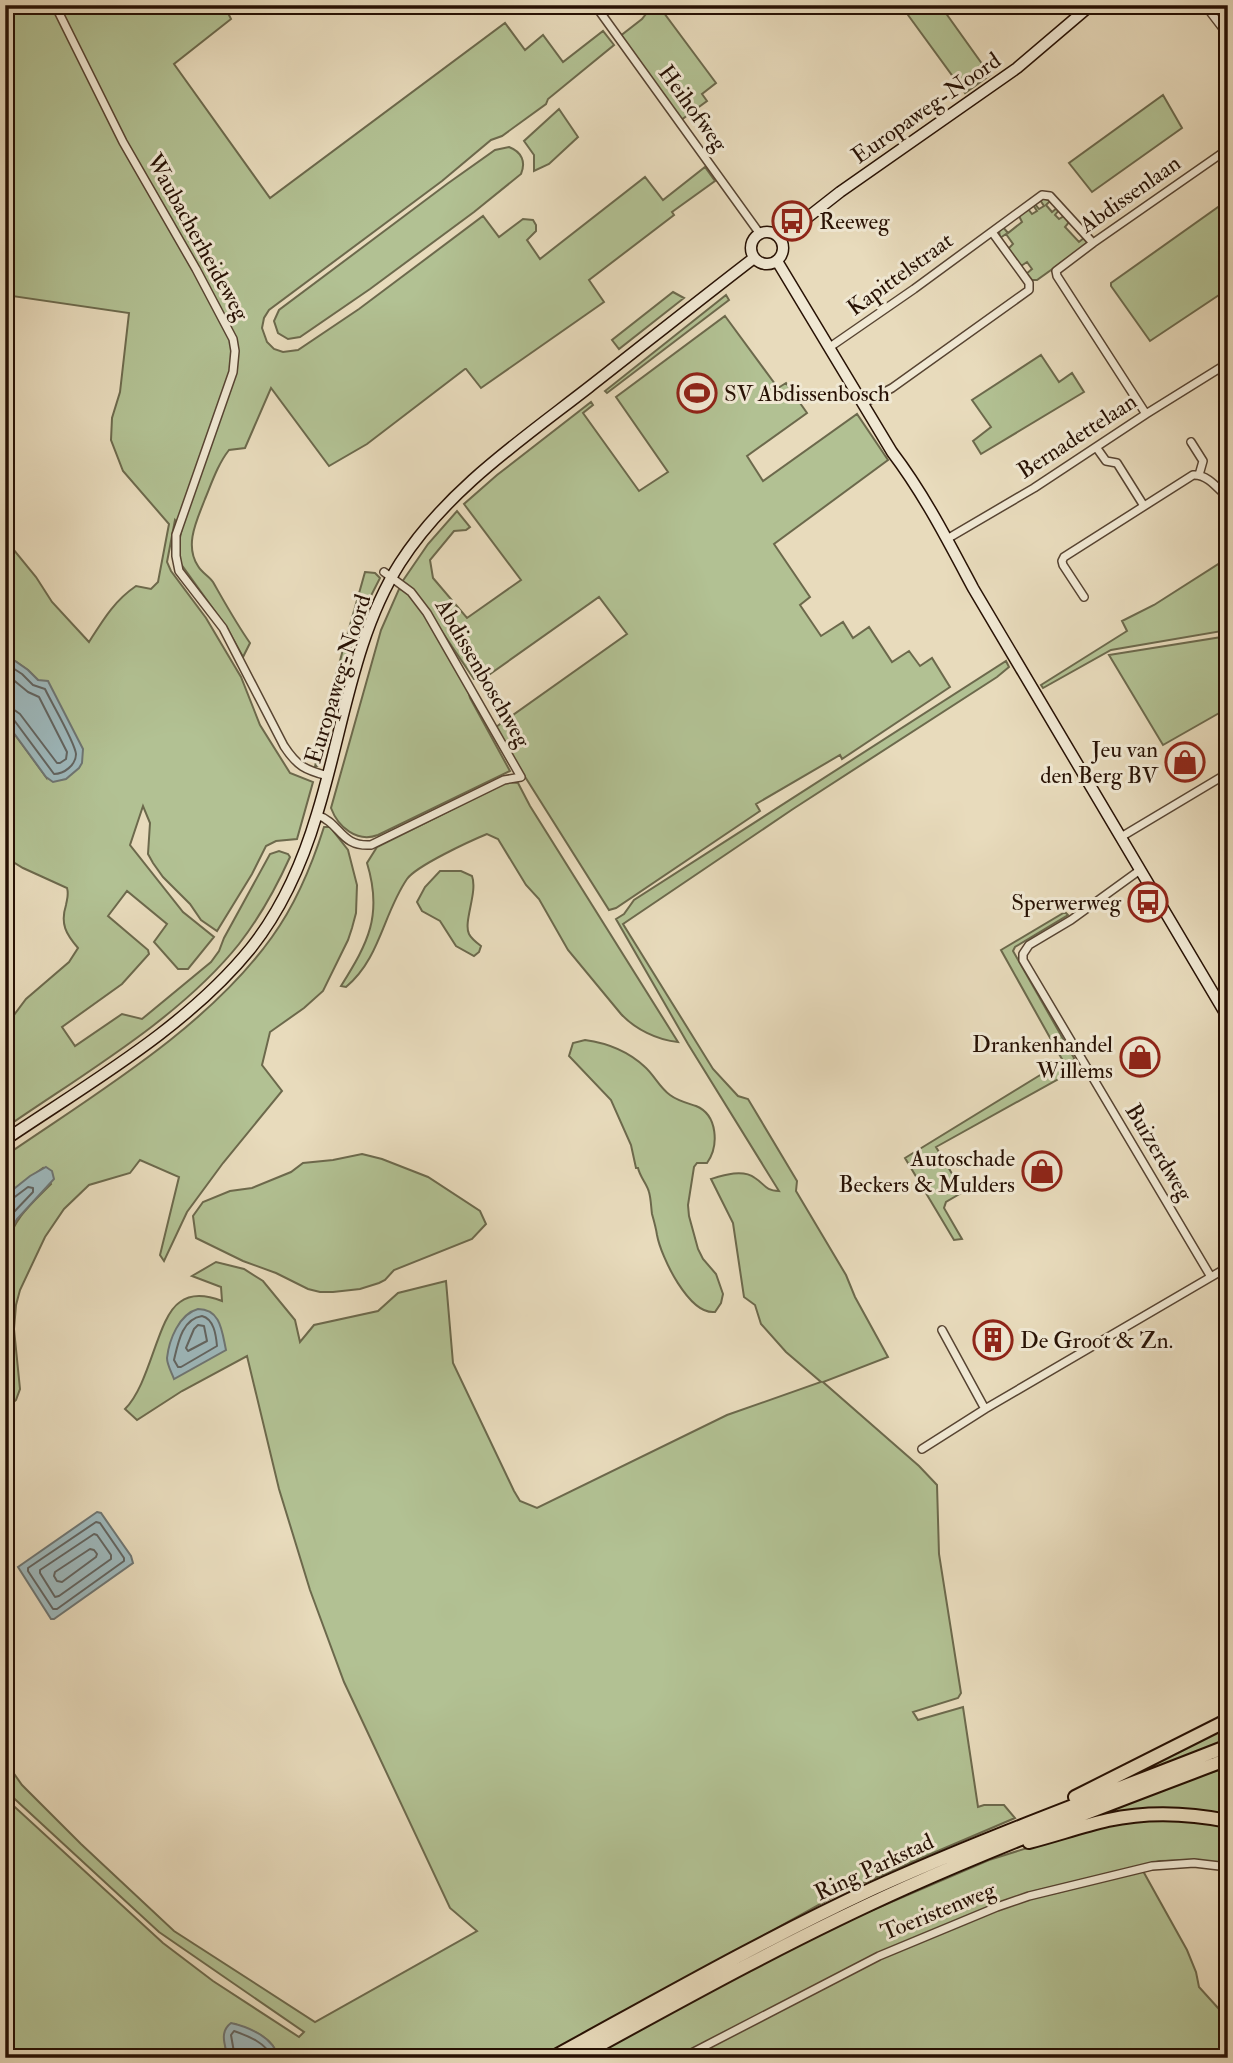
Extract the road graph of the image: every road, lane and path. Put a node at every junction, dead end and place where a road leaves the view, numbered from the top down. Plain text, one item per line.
1 (55, 5) edge
2 (595, 5) edge
3 (1091, 5) edge
4 (1205, 5) edge
5 (1228, 35) edge
6 (1228, 149) edge
7 (992, 232) junction
8 (760, 234) junction
9 (780, 239) junction
10 (1093, 243) junction
11 (754, 258) junction
12 (777, 261) junction
13 (830, 347) junction
14 (1228, 363) edge
15 (864, 404) junction
16 (1146, 414) junction
17 (1191, 442) dead end
18 (1096, 447) junction
19 (1199, 475) junction
20 (1228, 498) edge
21 (1144, 506) junction
22 (947, 538) junction
23 (388, 575) junction
24 (1084, 597) dead end
25 (1228, 774) edge
26 (328, 776) junction
27 (317, 815) junction
28 (1121, 837) junction
29 (1140, 870) junction
30 (1228, 1018) edge
31 (5, 1140) edge
32 (1228, 1267) edge
33 (1211, 1277) junction
34 (942, 1330) dead end
35 (985, 1409) junction
36 (922, 1449) dead end
37 (1228, 1720) edge
38 (1228, 1746) edge
39 (1228, 1759) edge
40 (1228, 1821) edge
41 (1016, 1827) junction
42 (991, 1850) junction
43 (1228, 1867) edge
44 (552, 2058) edge
45 (576, 2058) edge
46 (682, 2058) edge

1 - 26 street, Waubacherheideweg
2 - 8 street, Heihofweg
3 - 9 street, Europaweg-Noord
4 - 5 street
6 - 10 street, Abdissenlaan
7 - 10 street, Kapittelstraat
7 - 13 street, Kapittelstraat
7 - 15 street
8 - 9 street
8 - 11 street
9 - 12 street
10 - 16 street, Abdissenlaan
11 - 12 street
11 - 23 street, Europaweg-Noord
12 - 13 street
13 - 15 street
14 - 16 street, Bernadettelaan
15 - 22 street
16 - 18 street, Bernadettelaan
17 - 19 street
18 - 21 street
18 - 22 street, Bernadettelaan
19 - 20 street
19 - 21 street
21 - 24 street
22 - 28 street
23 - 26 street, Europaweg-Noord
23 - 27 street, Abdissenboschweg
25 - 28 street
26 - 27 street, Europaweg-Noord
27 - 31 street, Europaweg-Noord
28 - 29 street
29 - 30 street
29 - 33 street, Buizerdweg
32 - 33 street
33 - 35 street
34 - 35 street
35 - 36 street
37 - 41 highway
38 - 41 highway, Ring Parkstad
39 - 42 highway, Ring Parkstad
40 - 42 highway
41 - 44 highway, Ring Parkstad
42 - 45 highway, Ring Parkstad
43 - 46 street, Toeristenweg

